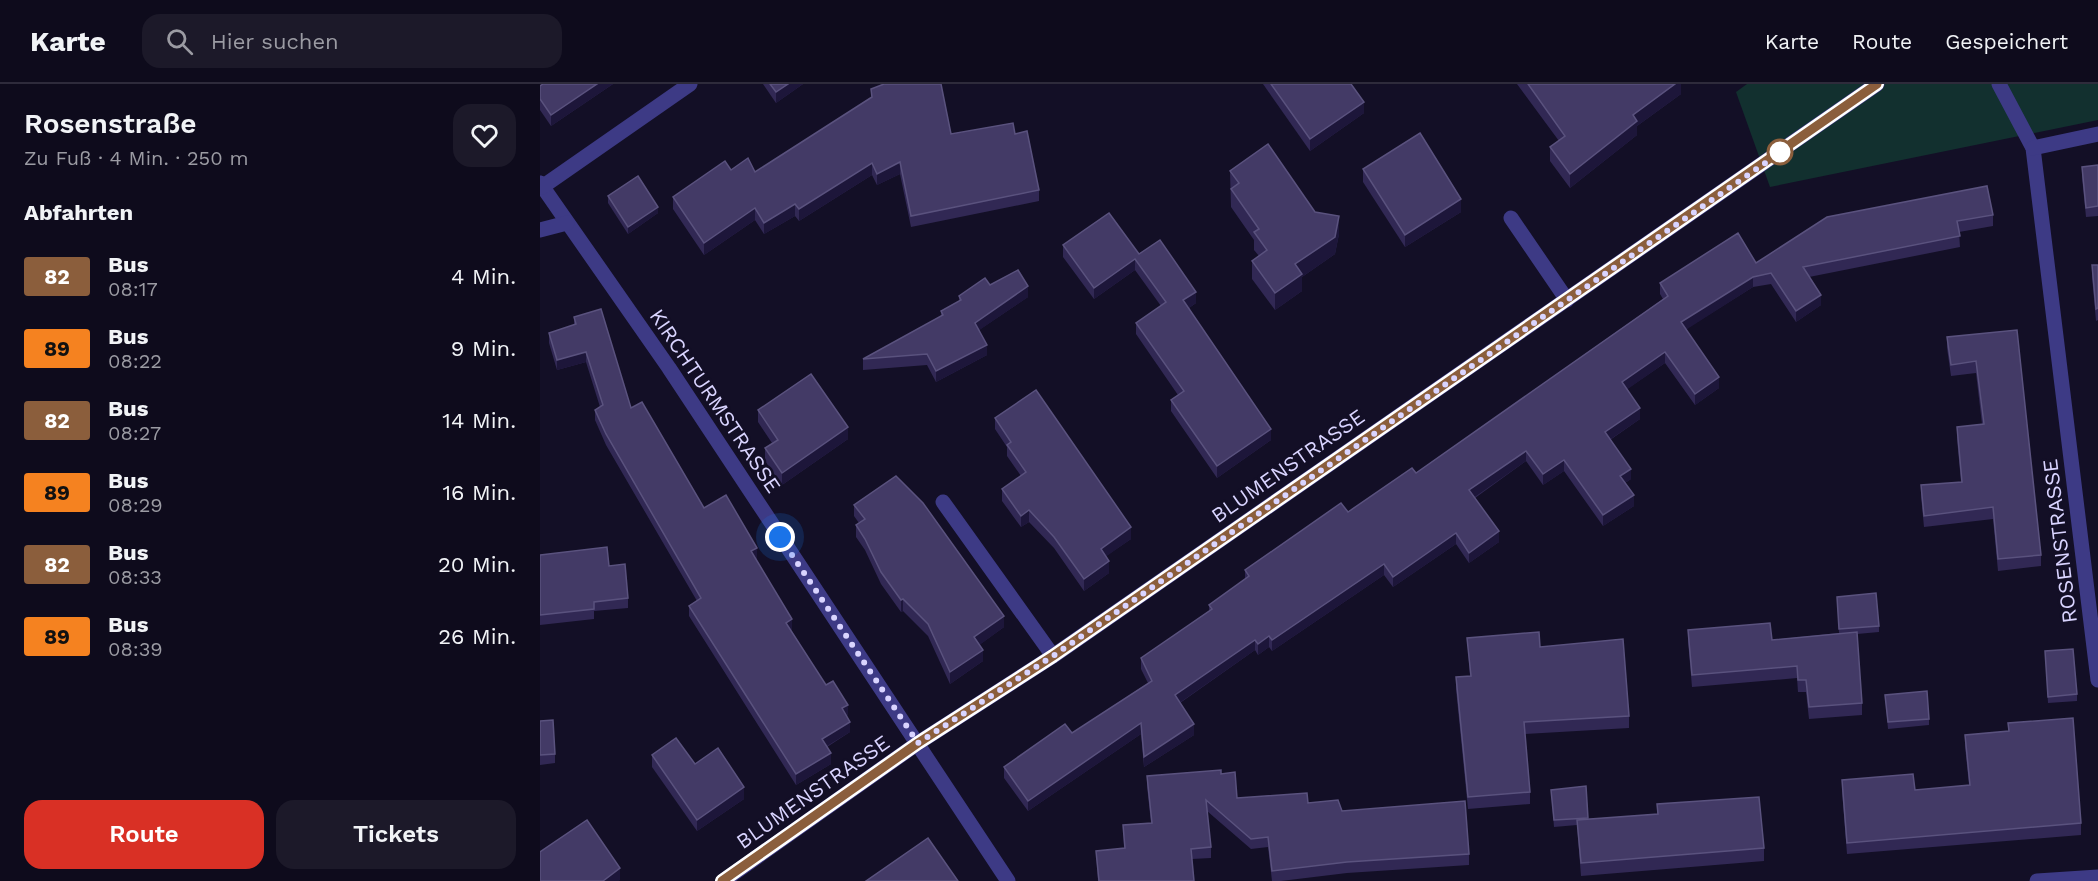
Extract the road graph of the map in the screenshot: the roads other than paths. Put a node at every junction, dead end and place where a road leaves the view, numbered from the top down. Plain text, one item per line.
1 (690, 84) edge
2 (1877, 84) edge
3 (1999, 84) edge
4 (2098, 134) edge
5 (2033, 148) junction
6 (541, 185) edge
7 (1511, 218) dead end
8 (567, 223) junction
9 (540, 230) edge
10 (1567, 300) junction
11 (943, 502) dead end
12 (1053, 656) junction
13 (2098, 680) edge
14 (918, 743) junction
15 (2098, 877) edge
16 (723, 881) edge
17 (1008, 881) edge
18 (2037, 881) edge

1 - 6 street, KIRCHTURMSTRASSE
2 - 10 street, BLUMENSTRASSE
3 - 5 street, ROSENSTRASSE
4 - 5 street
5 - 13 street, ROSENSTRASSE
6 - 8 street, KIRCHTURMSTRASSE
7 - 10 street
8 - 9 street
8 - 14 street, KIRCHTURMSTRASSE
10 - 12 street, BLUMENSTRASSE
11 - 12 street
12 - 14 street, BLUMENSTRASSE
14 - 16 street, BLUMENSTRASSE
14 - 17 street, KIRCHTURMSTRASSE
15 - 18 street

